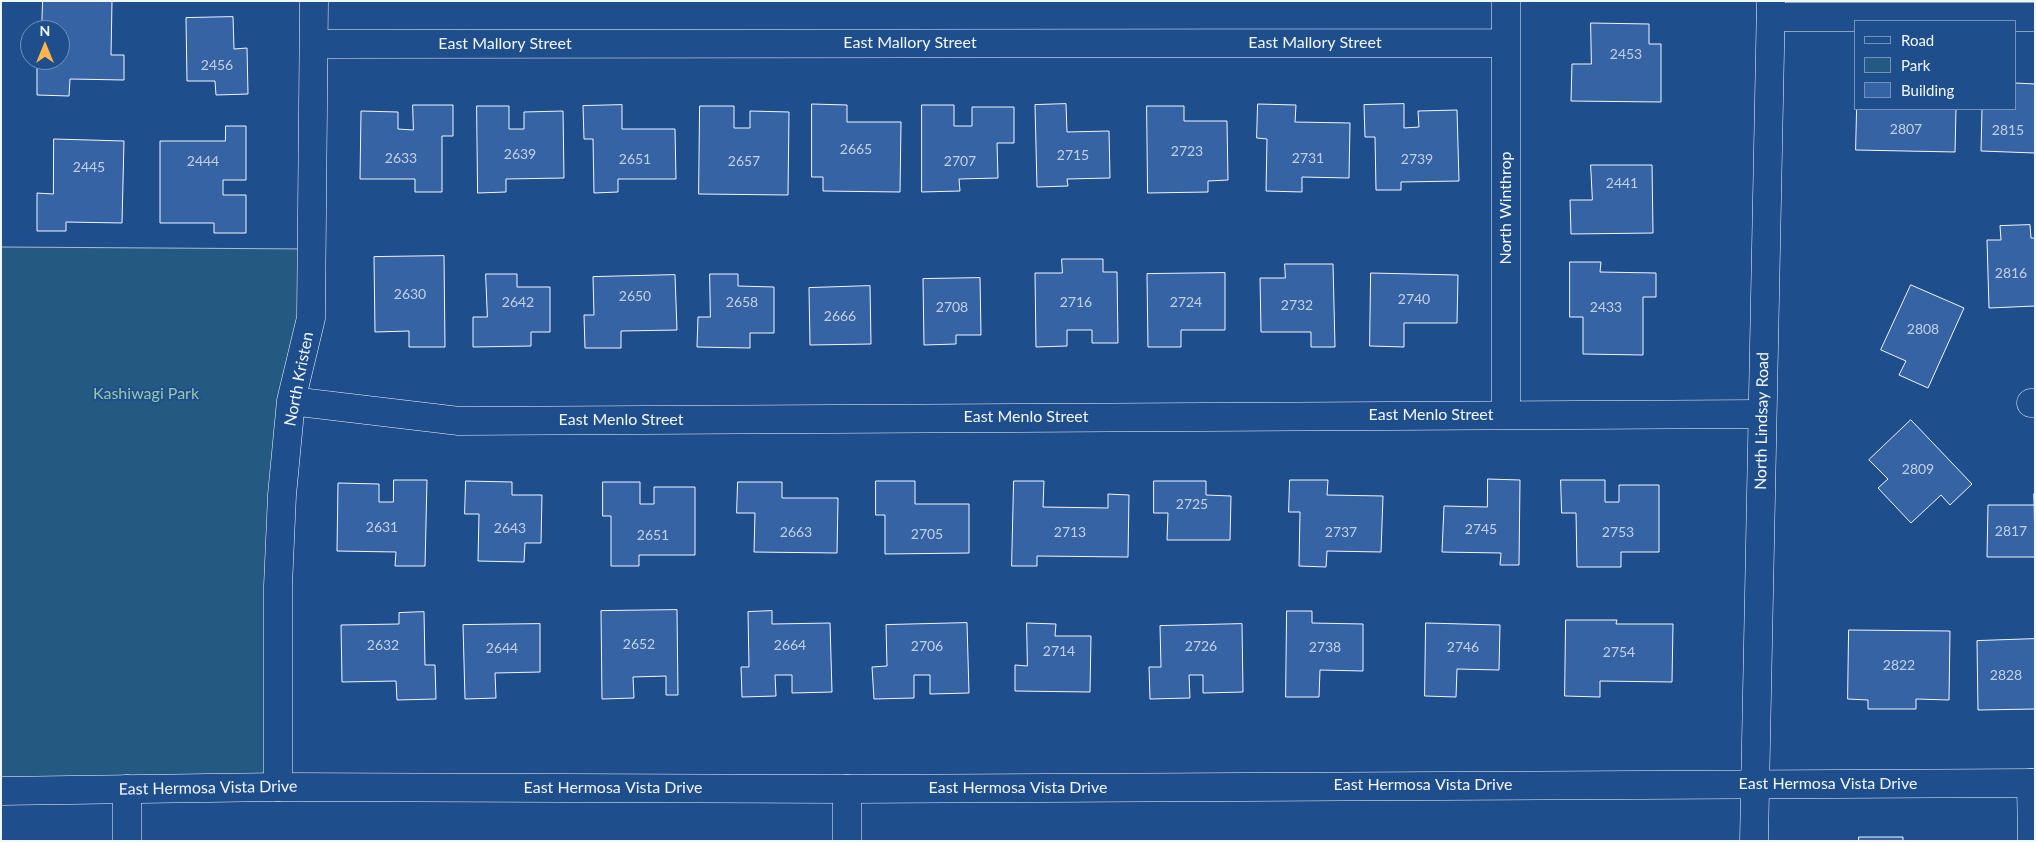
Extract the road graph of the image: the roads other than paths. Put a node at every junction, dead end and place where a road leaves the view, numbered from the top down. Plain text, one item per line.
1 (314, 1) edge
2 (1506, 1) edge
3 (1771, 9) edge
4 (2035, 17) edge
5 (1506, 43) junction
6 (314, 44) junction
7 (291, 401) junction
8 (1506, 414) junction
9 (1762, 414) junction
10 (1756, 783) junction
11 (2033, 783) edge
12 (278, 787) junction
13 (127, 789) junction
14 (847, 789) junction
15 (1, 791) edge
16 (127, 841) edge
17 (847, 841) edge
18 (1754, 841) edge
19 (2032, 841) edge

1 - 6 street, North Kristen
2 - 5 street, North Winthrop
3 - 4 street
3 - 9 street, North Lindsay Road
5 - 6 street, East Mallory Street
5 - 8 street, North Winthrop
6 - 7 street, North Kristen
7 - 8 street, East Menlo Street
7 - 12 street, North Kristen
8 - 9 street, East Menlo Street
9 - 10 street, North Lindsay Road
10 - 11 street, East Hermosa Vista Drive
10 - 14 street, East Hermosa Vista Drive
10 - 18 street, North Lindsay Road
11 - 19 street
12 - 13 street, East Hermosa Vista Drive
12 - 14 street, East Hermosa Vista Drive
13 - 15 street, East Hermosa Vista Drive
13 - 16 street
14 - 17 street

